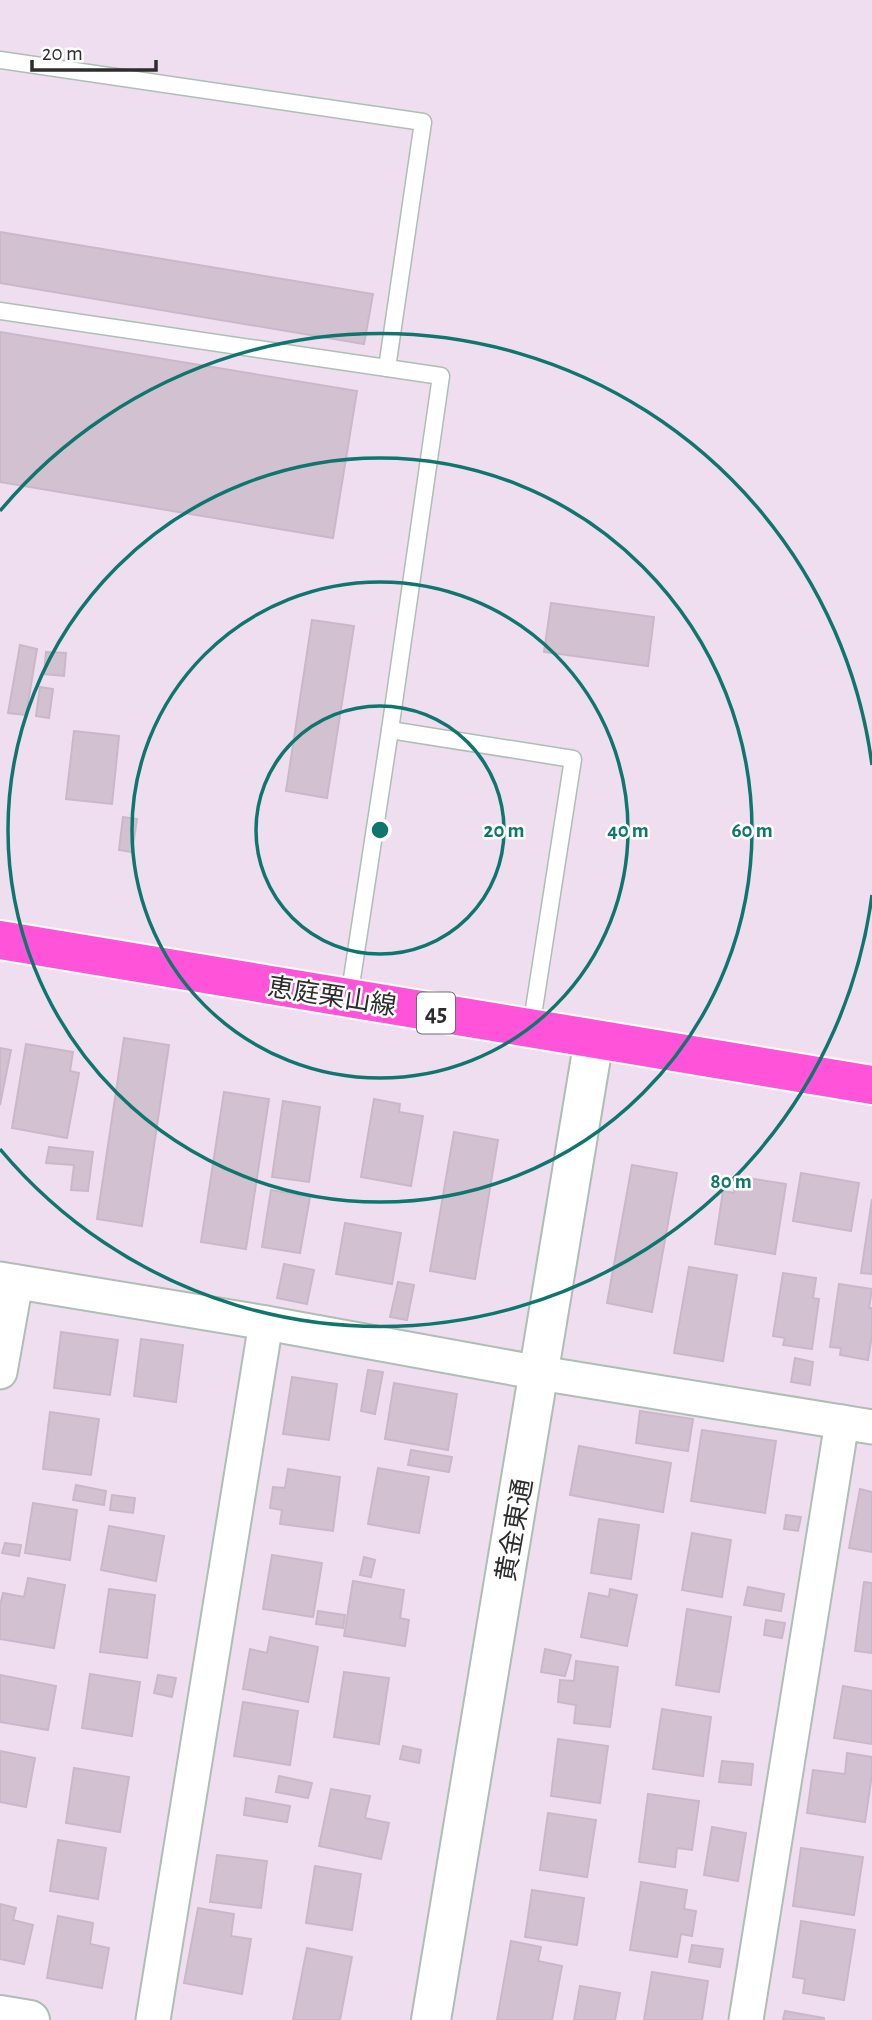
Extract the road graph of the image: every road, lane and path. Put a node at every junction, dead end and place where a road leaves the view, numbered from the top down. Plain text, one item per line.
1 (0, 60) edge
2 (0, 311) edge
3 (387, 368) junction
4 (390, 730) junction
5 (0, 940) edge
6 (349, 999) junction
7 (531, 1028) junction
8 (594, 1039) junction
9 (872, 1085) edge
10 (8, 1281) edge
11 (266, 1323) junction
12 (0, 1372) edge
13 (540, 1373) junction
14 (857, 1424) edge
15 (0, 2015) edge
16 (30, 2020) edge
17 (153, 2020) edge
18 (431, 2020) edge
19 (746, 2020) edge

1 - 3 lane
2 - 3 lane
3 - 4 lane
4 - 6 lane
4 - 7 lane
5 - 6 main road, 恵庭栗山線 / 45
6 - 7 main road, 恵庭栗山線 / 45
7 - 8 main road, 恵庭栗山線 / 45
8 - 9 main road, 恵庭栗山線 / 45
8 - 13 street, 黄金東通
10 - 11 street
10 - 12 street
11 - 13 street
11 - 17 street
13 - 14 street
13 - 18 street, 黄金東通
14 - 19 street
15 - 16 street

